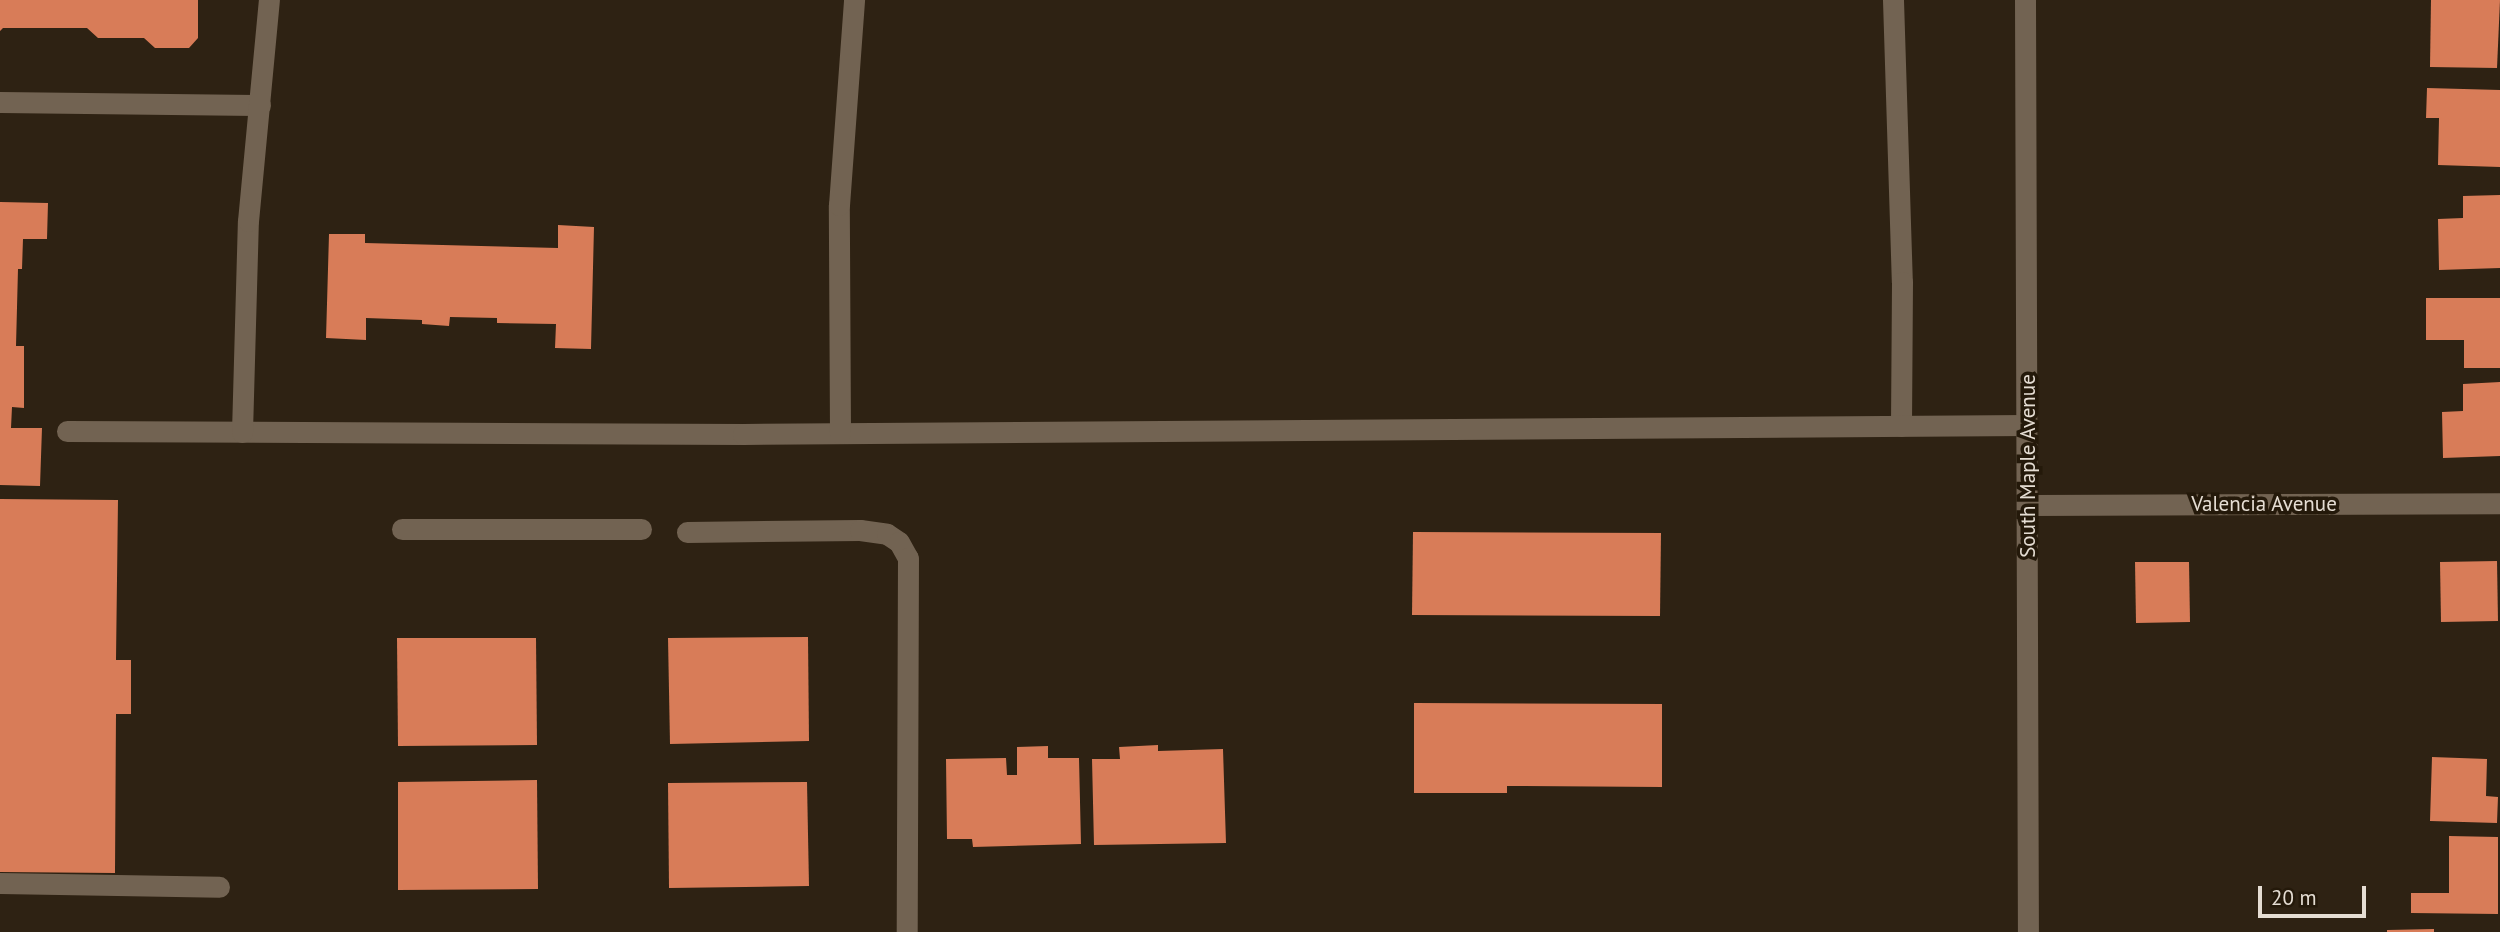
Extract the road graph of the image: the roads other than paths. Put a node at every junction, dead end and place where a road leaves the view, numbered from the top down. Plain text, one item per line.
1 (269, 0) edge
2 (854, 0) edge
3 (1893, 0) edge
4 (2025, 0) edge
5 (0, 102) edge
6 (260, 105) junction
7 (2027, 425) junction
8 (1900, 426) junction
9 (67, 431) dead end
10 (242, 432) junction
11 (840, 433) junction
12 (2500, 503) edge
13 (2028, 505) junction
14 (402, 528) dead end
15 (641, 528) dead end
16 (687, 532) dead end
17 (0, 883) edge
18 (219, 887) dead end
19 (907, 932) edge
20 (2028, 932) edge

1 - 6 street
2 - 11 street
3 - 8 street
4 - 7 street, South Maple Avenue
5 - 6 street
6 - 10 street
7 - 8 street
7 - 13 street, South Maple Avenue
8 - 11 street
9 - 10 street
10 - 11 street
12 - 13 street, Valencia Avenue
13 - 20 street, South Maple Avenue
14 - 15 street
16 - 19 street
17 - 18 street

